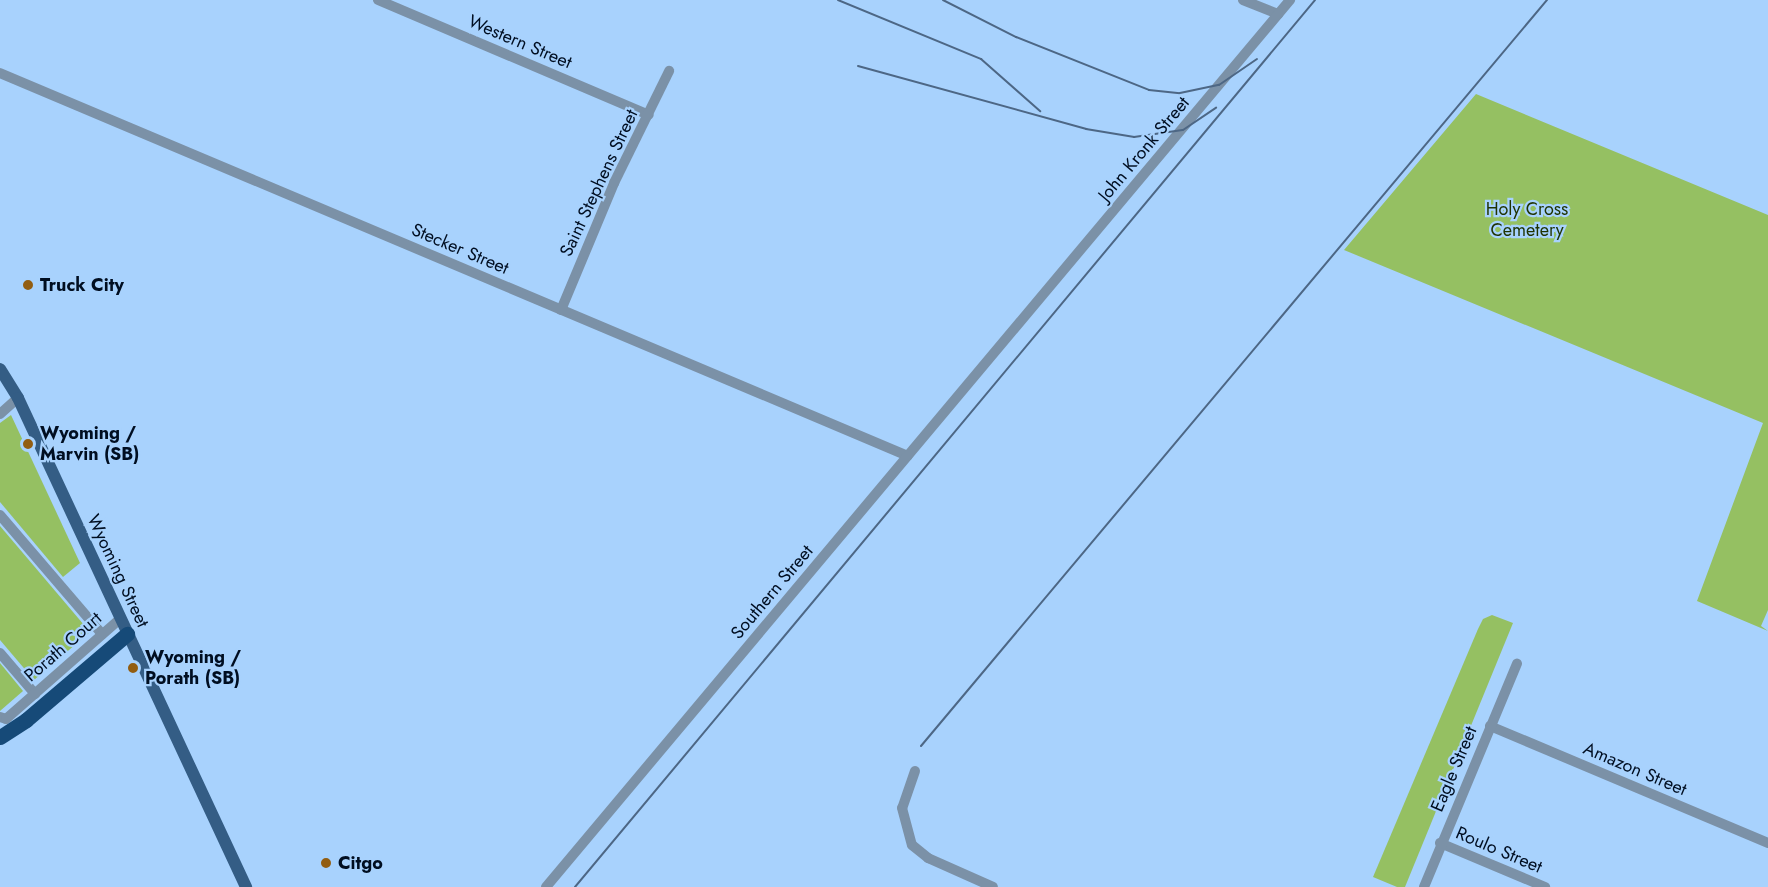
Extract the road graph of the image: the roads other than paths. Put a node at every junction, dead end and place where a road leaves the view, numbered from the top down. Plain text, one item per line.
1 (378, 0) edge
2 (1243, 0) edge
3 (1290, 0) edge
4 (1278, 14) junction
5 (669, 71) dead end
6 (0, 73) edge
7 (649, 115) junction
8 (561, 310) junction
9 (1023, 319) joint
10 (0, 369) edge
11 (18, 398) junction
12 (0, 414) edge
13 (908, 456) junction
14 (0, 515) edge
15 (120, 619) junction
16 (102, 634) junction
17 (127, 634) junction
18 (0, 653) edge
19 (1517, 664) dead end
20 (35, 694) junction
21 (0, 717) edge
22 (1490, 726) junction
23 (0, 737) edge
24 (915, 771) dead end
25 (1440, 843) junction
26 (1768, 843) edge
27 (246, 887) edge
28 (546, 887) edge
29 (993, 887) edge
30 (1424, 887) edge
31 (1545, 887) edge

1 - 7 street, Western Street
2 - 4 street
3 - 4 street, John Kronk Street
4 - 9 street, John Kronk Street
5 - 7 street, Saint Stephens Street
6 - 8 street, Stecker Street
7 - 8 street, Saint Stephens Street
8 - 13 street, Stecker Street
9 - 13 street, Southern Street
10 - 11 main road, Wyoming Street
11 - 12 street
11 - 15 main road, Wyoming Street
13 - 28 street, Southern Street
14 - 16 street
15 - 16 street, Porath Court
15 - 17 main road, Wyoming Street
16 - 20 street, Porath Court
17 - 23 highway
17 - 27 main road, Wyoming Street
18 - 20 street
19 - 22 street, Eagle Street
20 - 21 street, Porath Court
22 - 25 street, Eagle Street
22 - 26 street, Amazon Street
24 - 29 street
25 - 30 street, Eagle Street
25 - 31 street, Roulo Street

